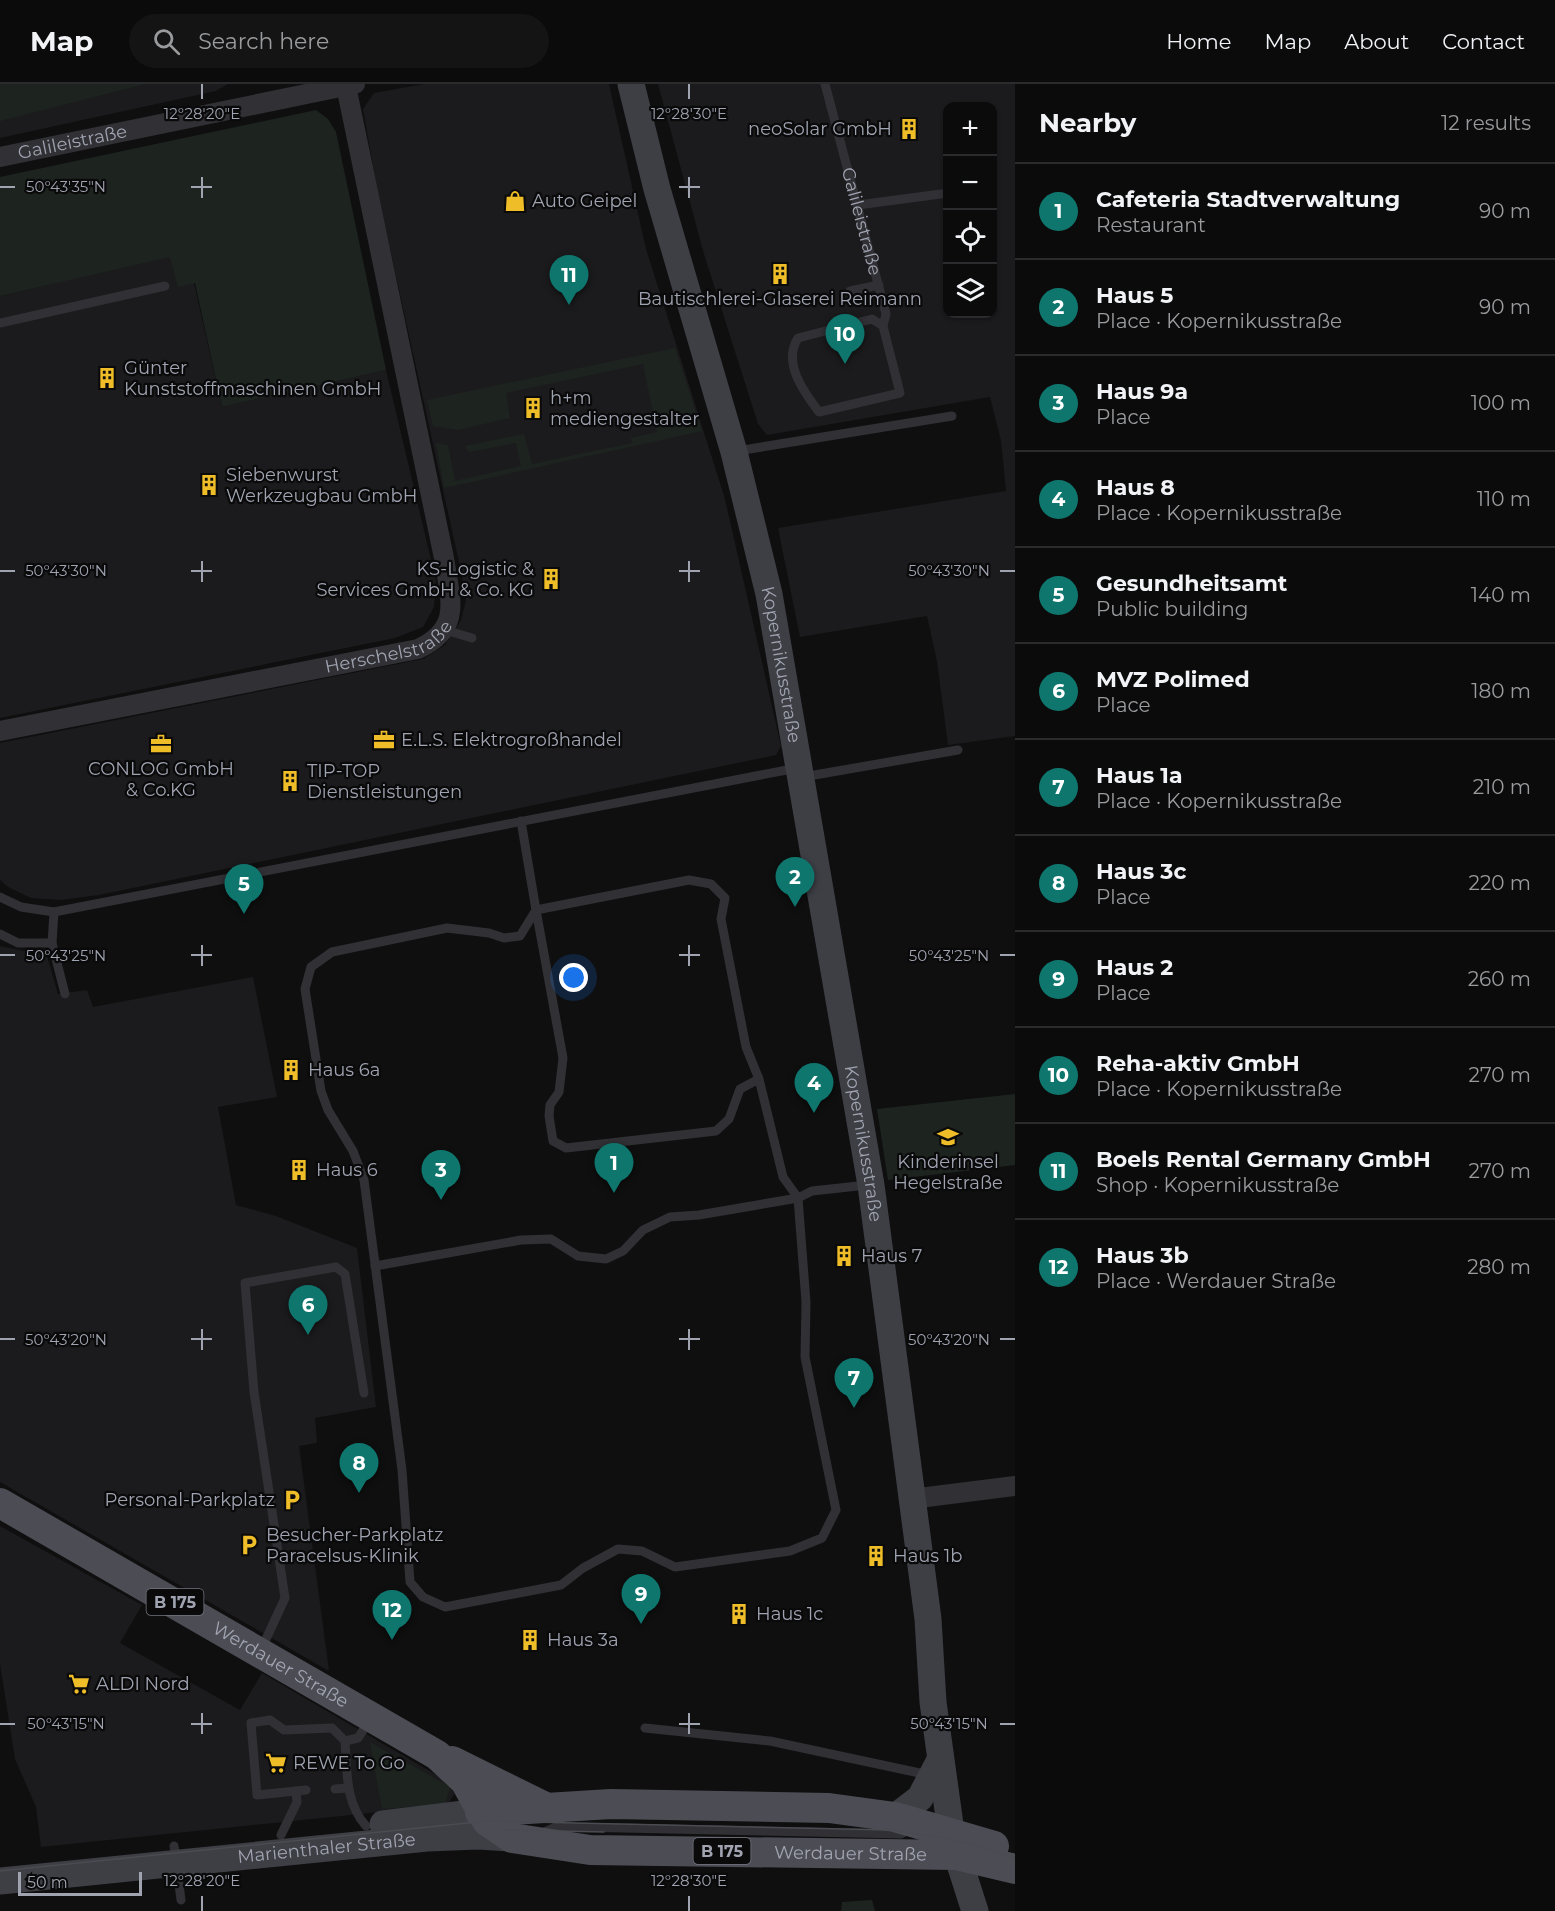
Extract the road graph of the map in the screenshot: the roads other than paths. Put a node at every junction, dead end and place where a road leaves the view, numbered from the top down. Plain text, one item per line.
1 (630, 84) edge
2 (825, 84) edge
3 (351, 85) edge
4 (0, 157) edge
5 (943, 194) edge
6 (858, 205) junction
7 (879, 285) junction
8 (165, 286) dead end
9 (850, 291) dead end
10 (0, 323) edge
11 (883, 326) junction
12 (952, 416) dead end
13 (734, 452) junction
14 (446, 630) junction
15 (472, 638) dead end
16 (0, 731) edge
17 (958, 750) dead end
18 (802, 772) junction
19 (521, 821) junction
20 (0, 897) edge
21 (536, 910) junction
22 (54, 912) junction
23 (0, 934) edge
24 (52, 943) junction
25 (65, 994) dead end
26 (759, 1079) junction
27 (871, 1185) junction
28 (798, 1198) junction
29 (375, 1266) junction
30 (364, 1393) dead end
31 (1015, 1486) edge
32 (911, 1499) junction
33 (0, 1503) edge
34 (259, 1652) junction
35 (372, 1716) junction
36 (645, 1728) dead end
37 (345, 1740) junction
38 (437, 1755) junction
39 (937, 1768) junction
40 (348, 1788) junction
41 (335, 1789) dead end
42 (480, 1812) junction
43 (560, 1813) junction
44 (366, 1826) junction
45 (281, 1834) junction
46 (909, 1836) junction
47 (518, 1840) junction
48 (954, 1844) junction
49 (1015, 1852) edge
50 (175, 1855) junction
51 (0, 1862) edge
52 (1015, 1869) edge
53 (0, 1881) edge
54 (181, 1900) dead end
55 (975, 1911) edge

1 - 13 street, Kopernikusstraße
2 - 6 lane, Galileistraße
3 - 4 street, Galileistraße
3 - 14 street, Herschelstraße
5 - 6 lane
6 - 7 lane, Galileistraße
7 - 9 lane
7 - 11 lane, Galileistraße
8 - 10 lane
11 - 11 lane, Galileistraße
12 - 13 lane
13 - 18 street, Kopernikusstraße
14 - 15 lane
14 - 16 street, Herschelstraße
17 - 18 lane
18 - 19 lane
18 - 27 street, Kopernikusstraße
19 - 21 lane
19 - 22 lane
20 - 22 lane
21 - 26 lane
21 - 26 lane
21 - 29 lane
22 - 24 lane
23 - 24 lane
24 - 25 lane
26 - 28 lane
27 - 28 lane
27 - 32 street, Kopernikusstraße
28 - 29 lane
28 - 29 lane
30 - 34 lane
31 - 32 street
32 - 39 street, Kopernikusstraße
33 - 34 main road, Werdauer Straße / B 175
34 - 35 main road, Werdauer Straße / B 175
35 - 37 lane
35 - 38 main road, Werdauer Straße / B 175
36 - 39 lane
37 - 40 lane
37 - 45 lane
38 - 42 main road, Werdauer Straße / B 175
38 - 43 main road, Werdauer Straße / B 175
39 - 46 street
39 - 48 street, Kopernikusstraße
40 - 41 lane
40 - 44 lane
42 - 43 main road, Werdauer Straße / B 175
42 - 44 street, Marienthaler Straße
42 - 47 main road, Werdauer Straße / B 175
43 - 46 main road, Werdauer Straße / B 175
43 - 47 lane
44 - 45 street, Marienthaler Straße
45 - 50 street, Marienthaler Straße
46 - 47 main road, Werdauer Straße / B 175
46 - 48 main road, Werdauer Straße / B 175
47 - 50 street, Marienthaler Straße
48 - 49 main road, Werdauer Straße / B 175
48 - 52 main road, Werdauer Straße / B 175
48 - 55 street, Kopernikusstraße
50 - 51 street, Marienthaler Straße
50 - 53 street, Marienthaler Straße
50 - 54 lane

